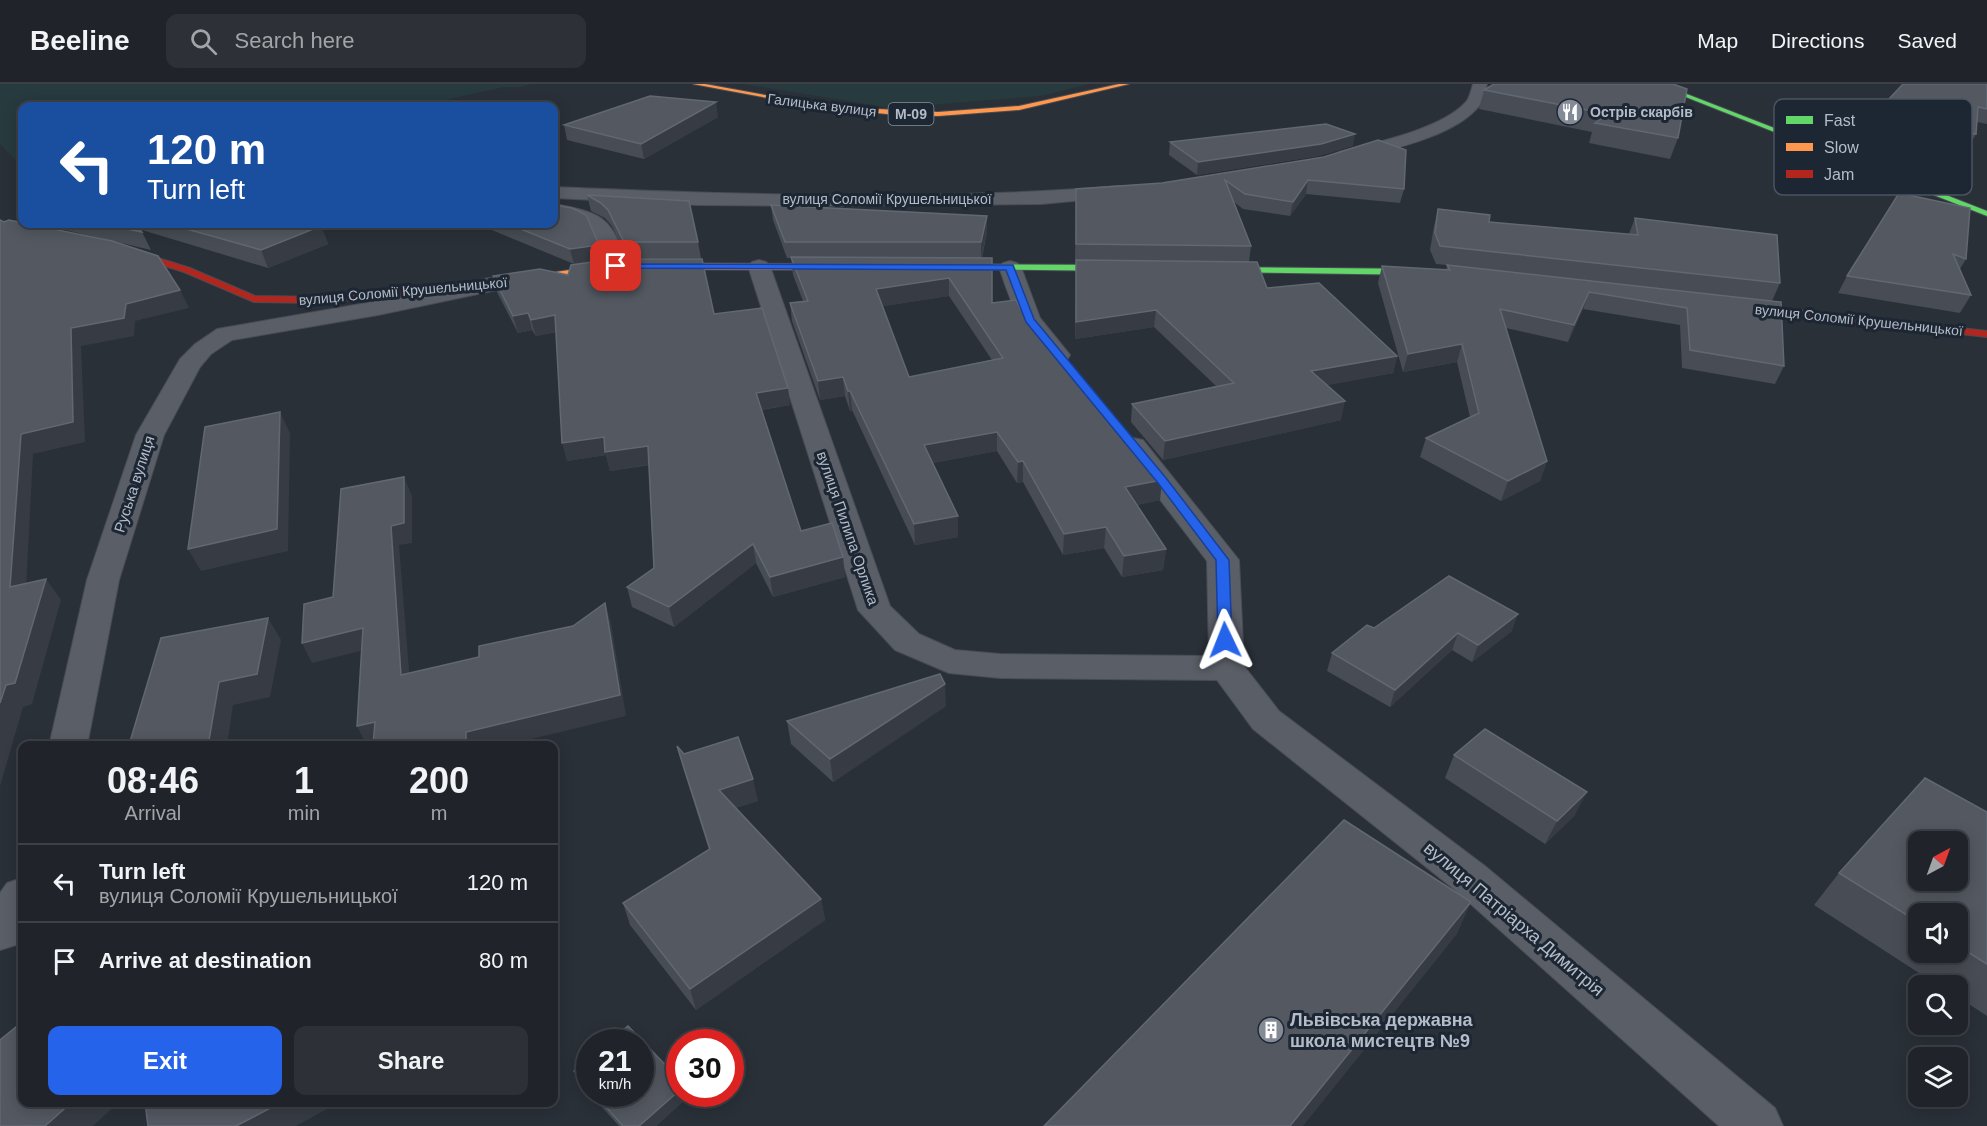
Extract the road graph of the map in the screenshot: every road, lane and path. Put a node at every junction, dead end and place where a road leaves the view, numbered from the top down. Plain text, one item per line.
1 (696, 84) edge
2 (1126, 84) edge
3 (1480, 84) edge
4 (1656, 84) edge
5 (1774, 130) edge
6 (1331, 160) edge
7 (1139, 191) edge
8 (558, 193) edge
9 (1939, 195) edge
10 (558, 211) edge
11 (1987, 214) edge
12 (105, 246) edge
13 (616, 266) junction
14 (759, 266) junction
15 (854, 267) edge
16 (938, 267) edge
17 (1010, 267) junction
18 (1139, 269) edge
19 (1198, 269) edge
20 (1445, 273) edge
21 (490, 284) junction
22 (1725, 304) edge
23 (1987, 334) edge
24 (1074, 374) edge
25 (1118, 427) edge
26 (1227, 668) junction
27 (69, 741) edge
28 (18, 902) edge
29 (0, 931) edge
30 (1757, 1126) edge

1 - 2 street, Галицька вулиця / М-09
3 - 6 street
4 - 5 street
7 - 8 street, вулиця Соломії Крушельницької
9 - 11 street
10 - 13 street
12 - 21 street, вулиця Соломії Крушельницької
13 - 14 street, вулиця Соломії Крушельницької
13 - 21 street, вулиця Соломії Крушельницької
14 - 15 street, вулиця Соломії Крушельницької
14 - 26 street, вулиця Пилипа Орлика
16 - 17 street
17 - 18 street
17 - 24 street
19 - 20 street
21 - 27 street, Руська вулиця
22 - 23 street, вулиця Соломії Крушельницької
25 - 26 street
26 - 30 street, вулиця Патріарха Димитрія
28 - 29 street

